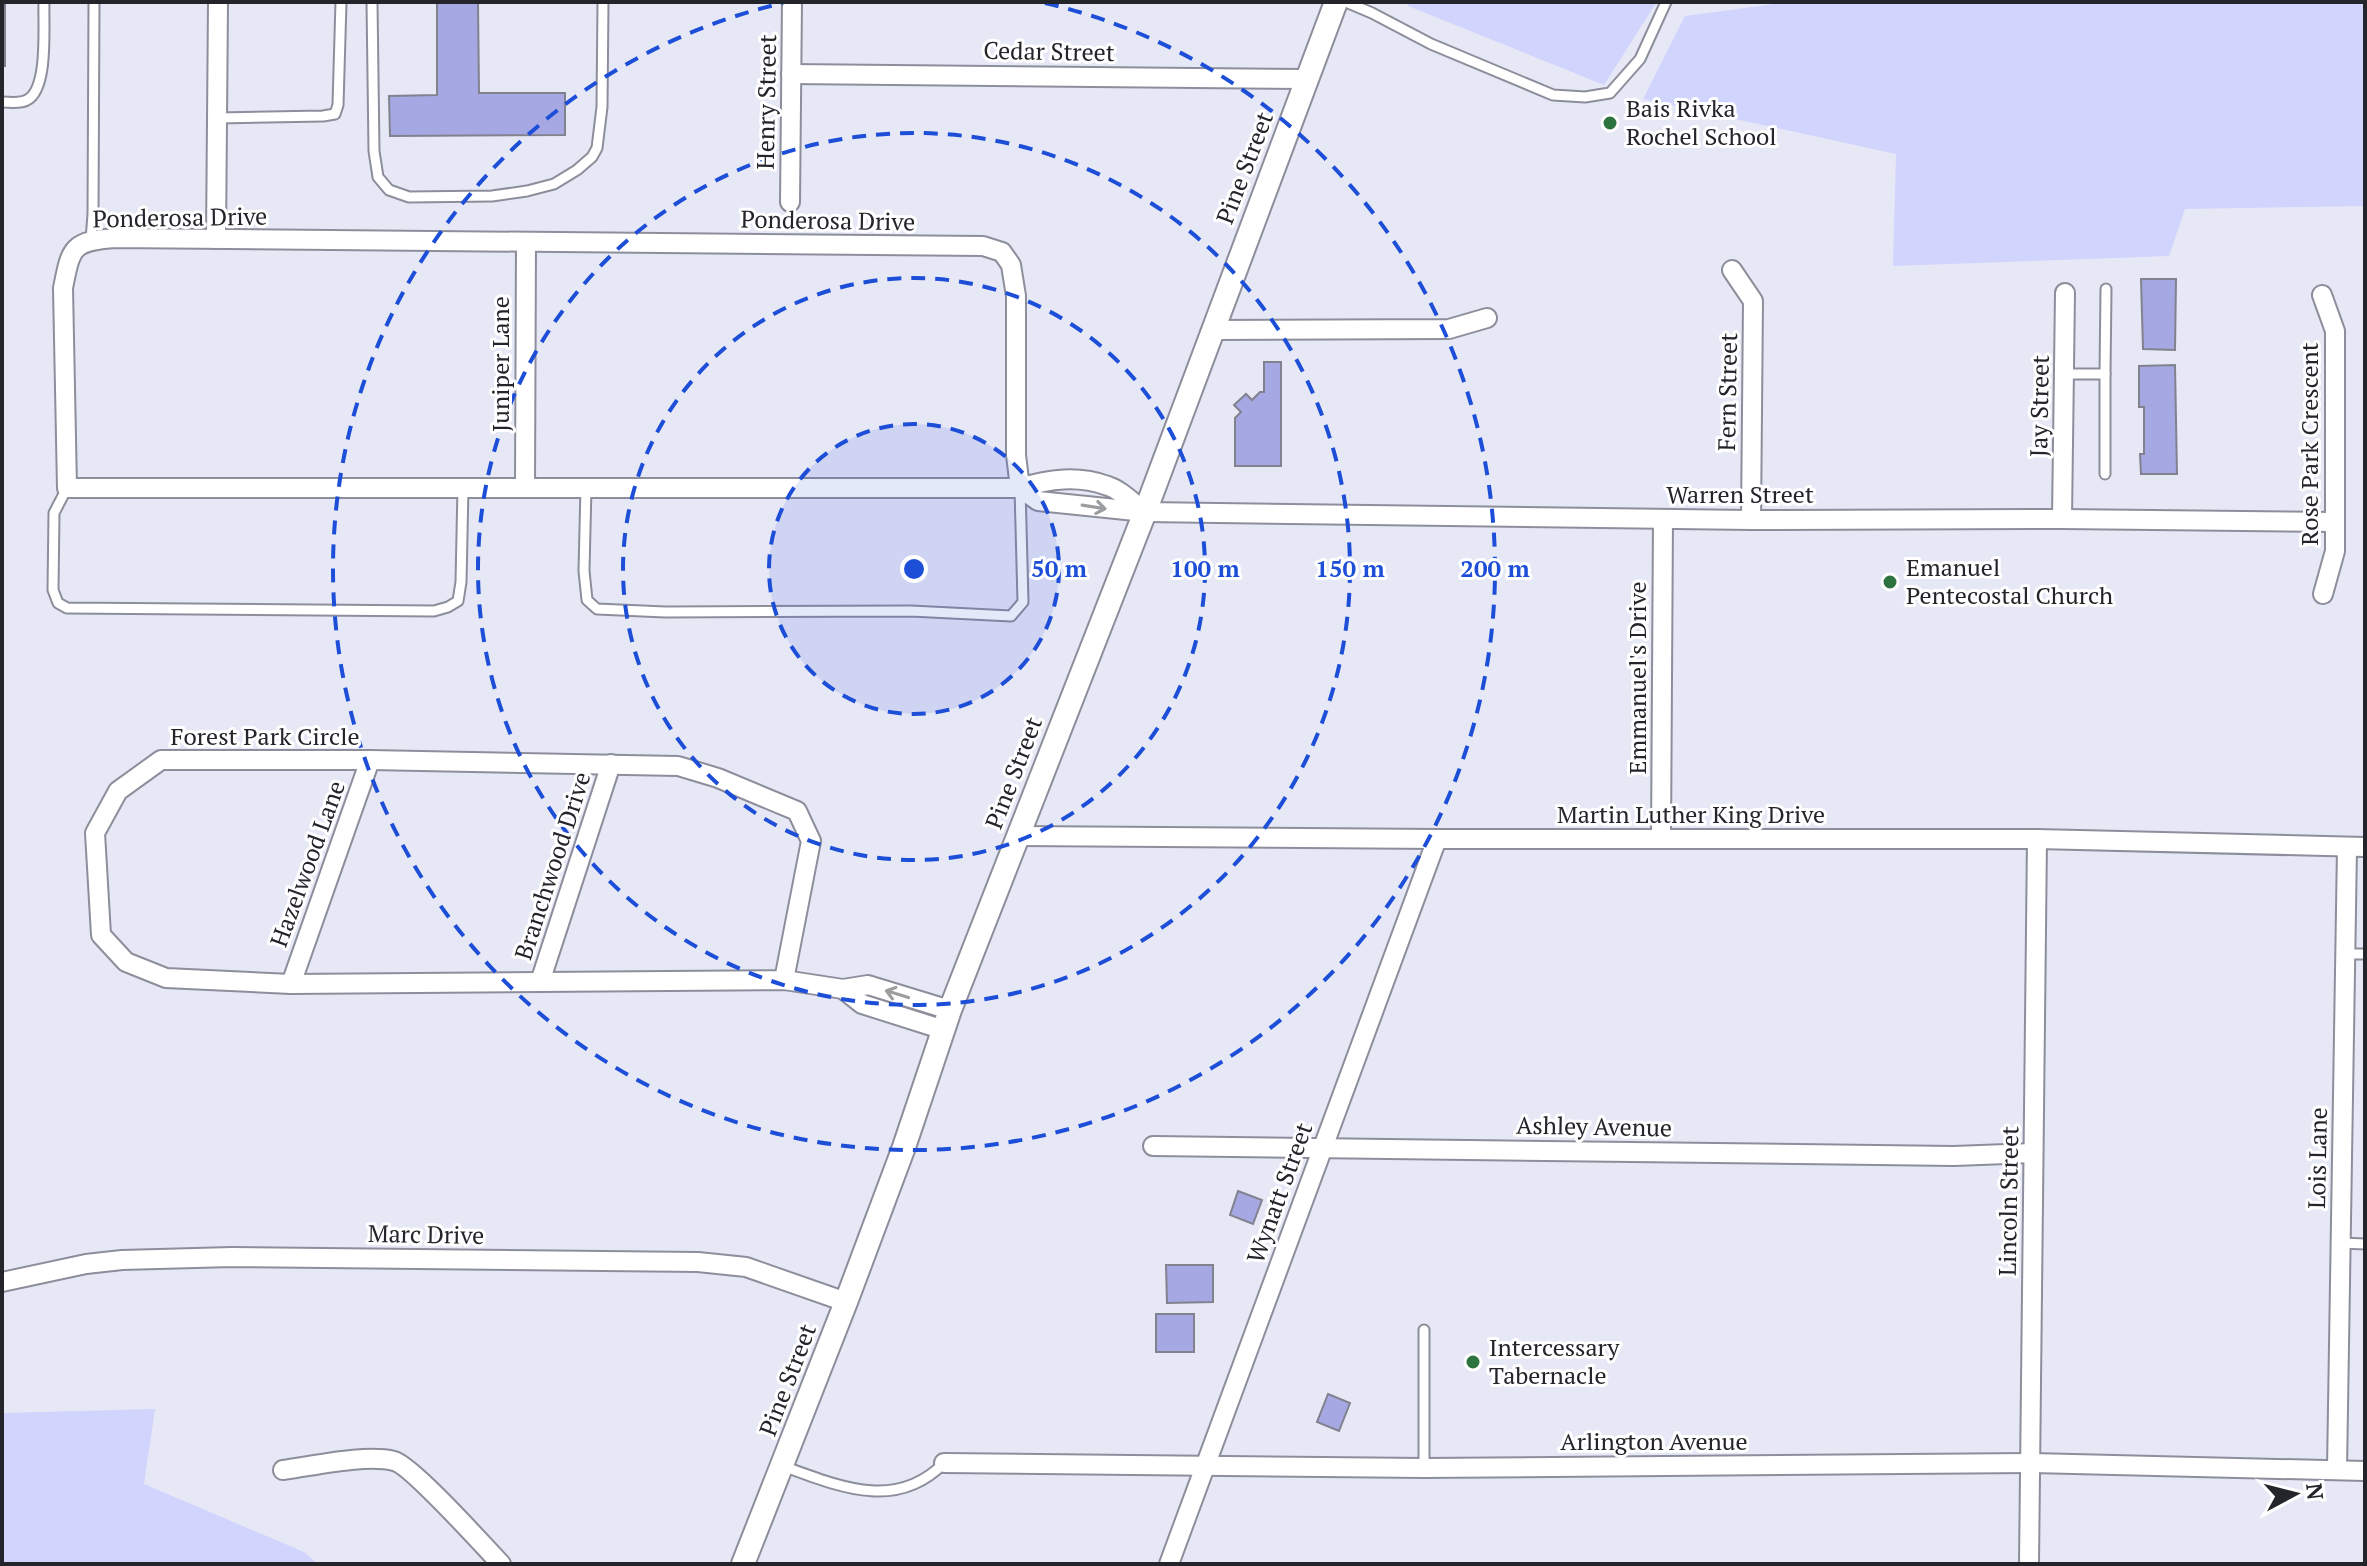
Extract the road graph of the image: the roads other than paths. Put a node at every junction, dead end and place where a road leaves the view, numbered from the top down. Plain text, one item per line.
1 (44, 2) edge
2 (94, 2) edge
3 (218, 2) edge
4 (341, 2) edge
5 (372, 2) edge
6 (603, 2) edge
7 (792, 2) edge
8 (1336, 2) edge
9 (1346, 2) edge
10 (1666, 2) edge
11 (791, 74) junction
12 (1307, 79) junction
13 (2, 102) edge
14 (217, 118) junction
15 (790, 202) dead end
16 (216, 239) junction
17 (91, 240) junction
18 (526, 242) junction
19 (1732, 270) dead end
20 (2106, 289) dead end
21 (2065, 293) dead end
22 (2322, 295) dead end
23 (1487, 318) dead end
24 (1213, 330) junction
25 (2064, 374) junction
26 (2105, 374) junction
27 (2105, 474) dead end
28 (525, 487) junction
29 (586, 487) junction
30 (67, 488) junction
31 (463, 488) junction
32 (1020, 488) junction
33 (1145, 512) junction
34 (1663, 519) junction
35 (2062, 519) junction
36 (1751, 520) junction
37 (2335, 522) junction
38 (2323, 594) dead end
39 (370, 760) junction
40 (611, 764) junction
41 (1017, 836) junction
42 (1437, 839) junction
43 (1661, 839) junction
44 (2037, 839) junction
45 (2356, 847) edge
46 (2345, 954) junction
47 (2365, 954) edge
48 (784, 980) junction
49 (540, 982) junction
50 (291, 984) junction
51 (947, 1020) junction
52 (1153, 1146) dead end
53 (1323, 1147) junction
54 (2033, 1153) junction
55 (2341, 1243) junction
56 (2365, 1244) edge
57 (2, 1282) edge
58 (846, 1302) junction
59 (1424, 1330) dead end
60 (944, 1463) joint
61 (2030, 1463) junction
62 (1205, 1465) junction
63 (783, 1466) junction
64 (1424, 1468) junction
65 (283, 1470) dead end
66 (2337, 1470) junction
67 (2365, 1471) edge
68 (501, 1564) edge
69 (743, 1564) edge
70 (1169, 1564) edge
71 (2029, 1564) edge

1 - 13 lane
2 - 17 lane
3 - 14 street
4 - 14 lane
5 - 6 lane
7 - 11 street, Henry Street
8 - 12 street, Pine Street
9 - 10 lane
11 - 12 street, Cedar Street
11 - 15 street, Henry Street
12 - 24 street, Pine Street
14 - 16 street
16 - 17 street, Ponderosa Drive
16 - 18 street, Ponderosa Drive
17 - 30 street, Ponderosa Drive
18 - 28 street, Juniper Lane
18 - 32 street, Ponderosa Drive
19 - 36 street, Fern Street
20 - 26 lane
21 - 25 street, Jay Street
22 - 37 street, Rose Park Crescent
23 - 24 street
24 - 33 street, Pine Street
25 - 26 lane
25 - 35 street, Jay Street
26 - 27 lane
28 - 29 street
28 - 31 street
29 - 32 street
29 - 32 lane
30 - 31 street
30 - 31 lane
32 - 33 street
33 - 34 street, Warren Street
33 - 41 street, Pine Street
34 - 36 street, Warren Street
34 - 43 street, Emmanuel's Drive
35 - 36 street, Warren Street
35 - 37 street, Warren Street
37 - 38 street, Rose Park Crescent
39 - 40 street, Forest Park Circle
39 - 50 street, Hazelwood Lane
39 - 50 street, Forest Park Circle
40 - 48 street, Forest Park Circle
40 - 49 street, Branchwood Drive
41 - 42 street, Martin Luther King Drive
41 - 51 street, Pine Street
42 - 43 street, Martin Luther King Drive
42 - 53 street, Wynatt Street
43 - 44 street, Martin Luther King Drive
44 - 45 street, Martin Luther King Drive
44 - 54 street, Lincoln Street
45 - 46 street, Lois Lane
46 - 47 lane
46 - 55 street, Lois Lane
48 - 49 street, Forest Park Circle
48 - 51 street, Forest Park Circle
49 - 50 street, Forest Park Circle
51 - 58 street, Pine Street
52 - 53 street, Ashley Avenue
53 - 54 street, Ashley Avenue
53 - 62 street, Wynatt Street
54 - 61 street, Lincoln Street
55 - 56 lane
55 - 66 street, Lois Lane
57 - 58 street, Marc Drive
58 - 63 street, Pine Street
59 - 64 lane
60 - 62 street, Arlington Avenue
60 - 63 lane
61 - 64 street, Arlington Avenue
61 - 66 street, Arlington Avenue
61 - 71 street, Lincoln Street
62 - 64 street, Arlington Avenue
62 - 70 street, Wynatt Street
63 - 69 street, Pine Street
65 - 68 street
66 - 67 street, Arlington Avenue

